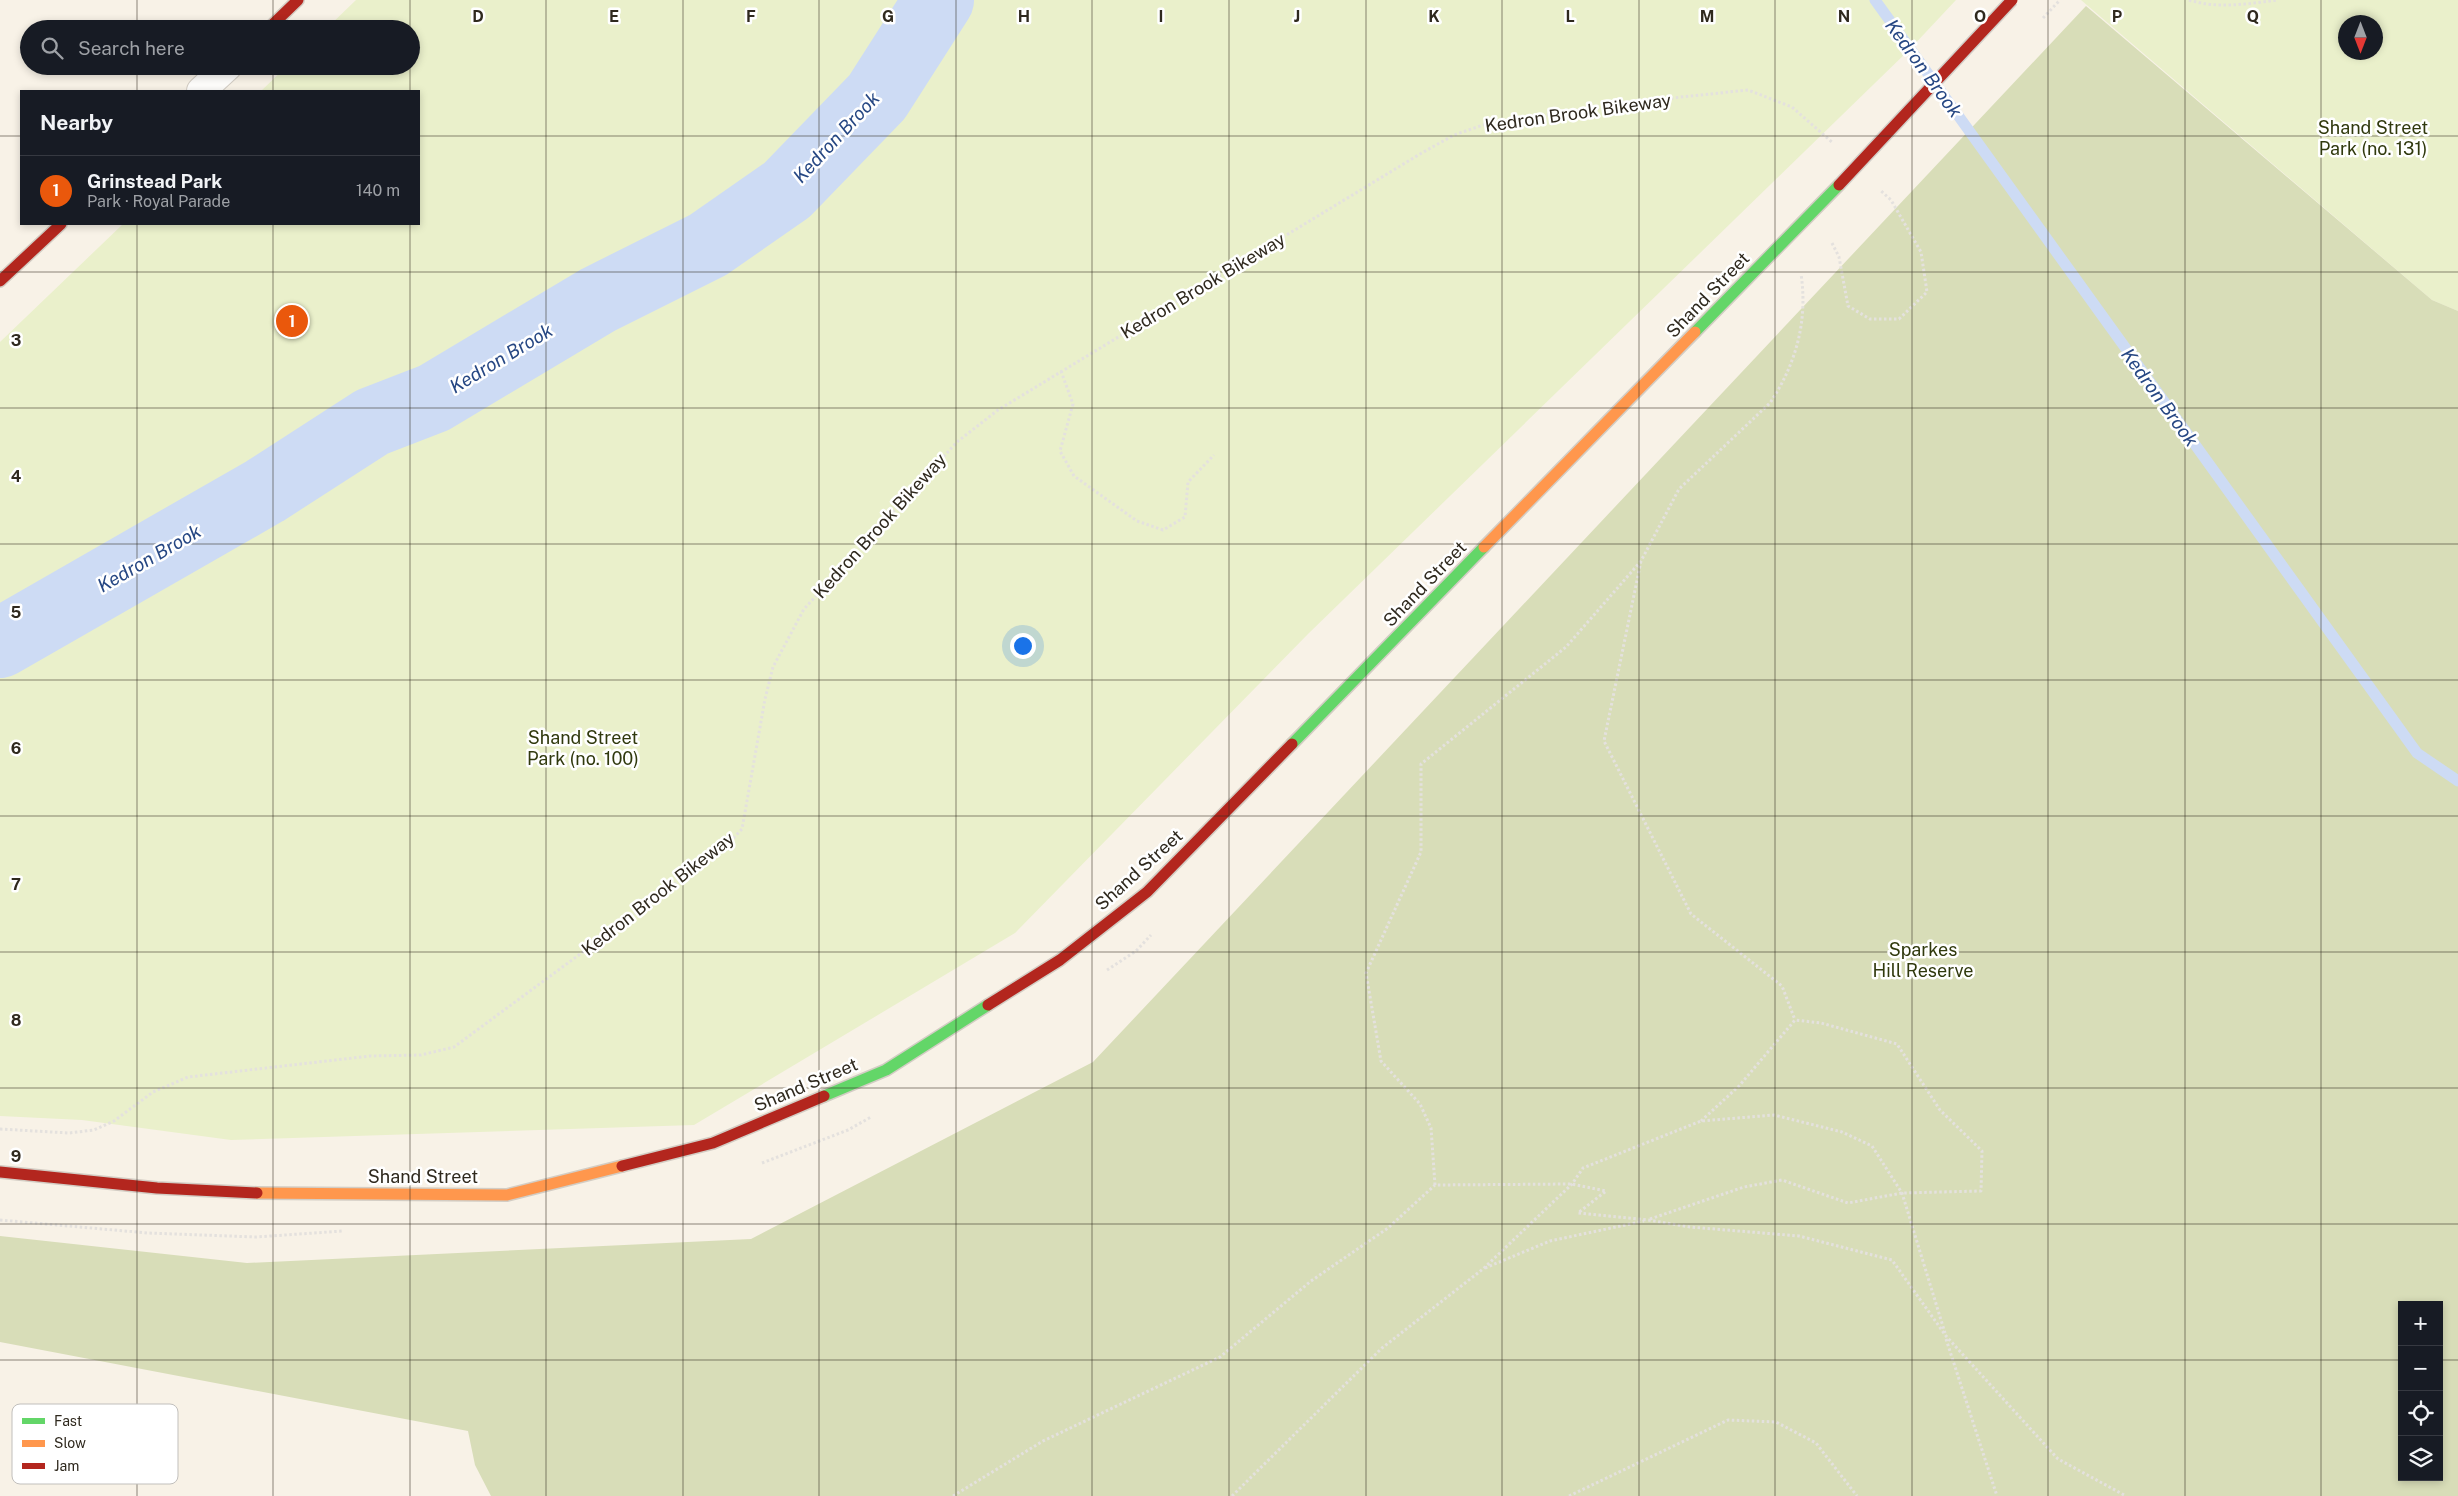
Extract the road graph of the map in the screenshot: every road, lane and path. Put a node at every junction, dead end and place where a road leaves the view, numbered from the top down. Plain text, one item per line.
1 (298, 0) edge
2 (2012, 0) edge
3 (2188, 0) edge
4 (2277, 0) edge
5 (277, 20) edge
6 (219, 75) edge
7 (203, 90) edge
8 (1836, 147) dead end
9 (1877, 186) dead end
10 (60, 225) edge
11 (1830, 237) dead end
12 (1794, 277) dead end
13 (0, 281) edge
14 (1061, 371) junction
15 (1214, 455) dead end
16 (1641, 561) junction
17 (1157, 930) dead end
18 (1105, 971) dead end
19 (1795, 1020) junction
20 (874, 1115) dead end
21 (1701, 1121) junction
22 (0, 1129) edge
23 (758, 1164) dead end
24 (0, 1172) edge
25 (1572, 1184) junction
26 (1435, 1185) junction
27 (1902, 1193) junction
28 (0, 1220) edge
29 (1648, 1220) junction
30 (353, 1230) dead end
31 (1483, 1269) junction
32 (1946, 1336) junction
33 (953, 1496) edge
34 (1232, 1496) edge
35 (1569, 1496) edge
36 (1857, 1496) edge
37 (1997, 1496) edge
38 (2126, 1496) edge

1 - 5 main road
2 - 24 main road, Shand Street, bridge
3 - 4 path
6 - 7 street
8 - 14 path, Kedron Brook Bikeway
9 - 11 path
10 - 13 main road
12 - 16 path
14 - 15 path
14 - 22 path, Kedron Brook Bikeway
16 - 19 path
16 - 26 path
17 - 18 path
19 - 21 path
19 - 27 path
20 - 23 path
21 - 25 path
21 - 27 path
25 - 26 path
25 - 29 path
25 - 31 path
26 - 33 path
27 - 29 path
27 - 32 path
28 - 30 path
29 - 31 path
29 - 32 path
31 - 34 path
32 - 37 path
32 - 38 path
35 - 36 path

